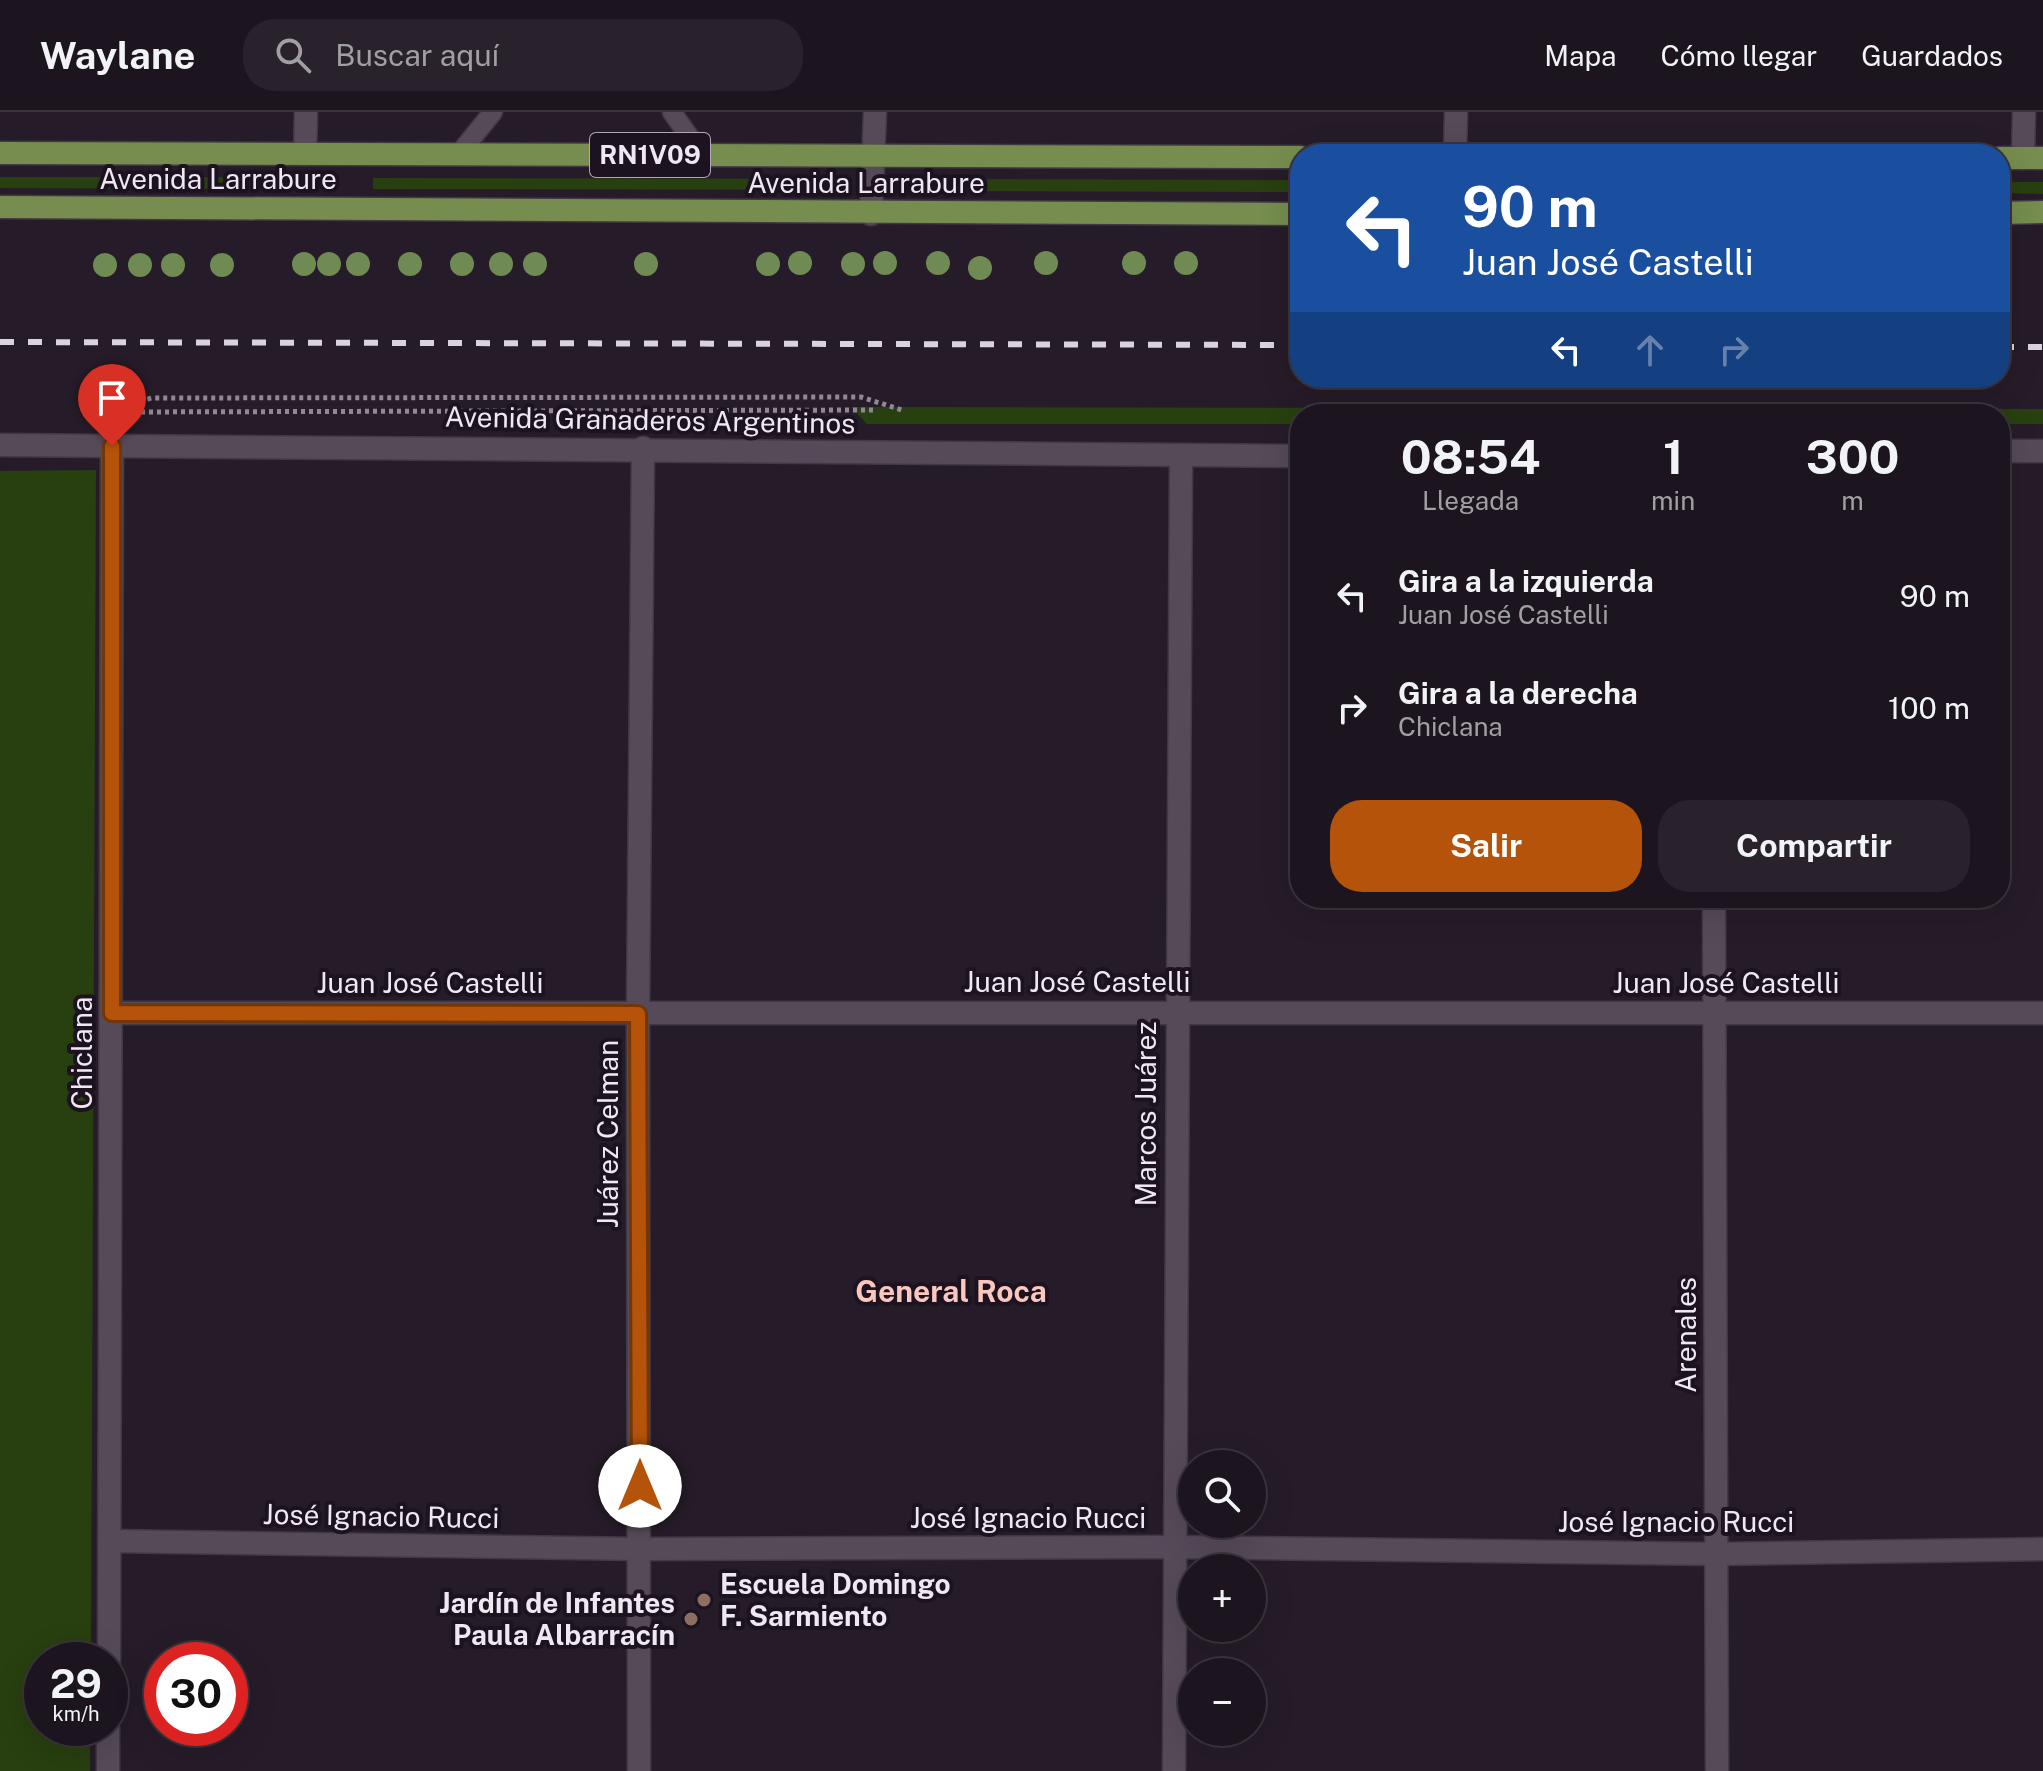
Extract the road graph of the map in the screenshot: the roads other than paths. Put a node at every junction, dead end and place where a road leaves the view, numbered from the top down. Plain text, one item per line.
1 (306, 112) edge
2 (493, 112) edge
3 (672, 112) edge
4 (875, 112) edge
5 (1456, 112) edge
6 (2024, 112) edge
7 (1455, 144) edge
8 (0, 153) edge
9 (305, 154) junction
10 (458, 155) junction
11 (702, 155) junction
12 (873, 156) junction
13 (1290, 157) edge
14 (2010, 158) edge
15 (2033, 158) edge
16 (0, 207) edge
17 (2043, 212) edge
18 (2010, 213) edge
19 (871, 214) junction
20 (1290, 214) edge
21 (0, 445) edge
22 (112, 446) junction
23 (643, 448) junction
24 (2010, 451) edge
25 (2043, 451) edge
26 (1290, 456) edge
27 (1181, 457) junction
28 (1714, 908) edge
29 (1177, 1012) junction
30 (112, 1013) junction
31 (2043, 1013) edge
32 (638, 1014) junction
33 (1714, 1014) junction
34 (110, 1541) junction
35 (1174, 1547) junction
36 (640, 1549) junction
37 (2043, 1549) edge
38 (1717, 1554) junction
39 (109, 1642) edge
40 (108, 1746) edge
41 (108, 1771) edge
42 (639, 1771) edge
43 (1174, 1771) edge
44 (1717, 1771) edge

1 - 9 street
2 - 10 lane
3 - 11 lane
4 - 12 street
5 - 7 street
6 - 15 street
8 - 9 main road, Avenida Larrabure / RN1V09
9 - 10 main road, Avenida Larrabure / RN1V09
10 - 11 main road, Avenida Larrabure / RN1V09
11 - 12 main road, Avenida Larrabure / RN1V09
12 - 13 main road, Avenida Larrabure / RN1V09
12 - 19 street
14 - 15 main road
16 - 19 main road, Avenida Larrabure / RN1V09
17 - 18 main road
19 - 20 main road, Avenida Larrabure / RN1V09
21 - 22 street, Avenida Granaderos Argentinos
22 - 23 street, Avenida Granaderos Argentinos
22 - 30 street, Chiclana
23 - 27 street, Avenida Granaderos Argentinos
23 - 32 street, Juárez Celman
24 - 25 street
26 - 27 street, Avenida Granaderos Argentinos
27 - 29 street, Marcos Juárez
28 - 33 street, Arenales
29 - 32 street, Juan José Castelli
29 - 33 street, Juan José Castelli
29 - 35 street, Marcos Juárez
30 - 32 street, Juan José Castelli
30 - 34 street, Chiclana
31 - 33 street, Juan José Castelli
32 - 36 street, Juárez Celman
33 - 38 street, Arenales
34 - 36 street, José Ignacio Rucci
34 - 39 street, Chiclana
35 - 36 street, José Ignacio Rucci
35 - 38 street, José Ignacio Rucci
35 - 43 street, Marcos Juárez
36 - 42 street, Juárez Celman
37 - 38 street, José Ignacio Rucci
38 - 44 street, Arenales
40 - 41 street

